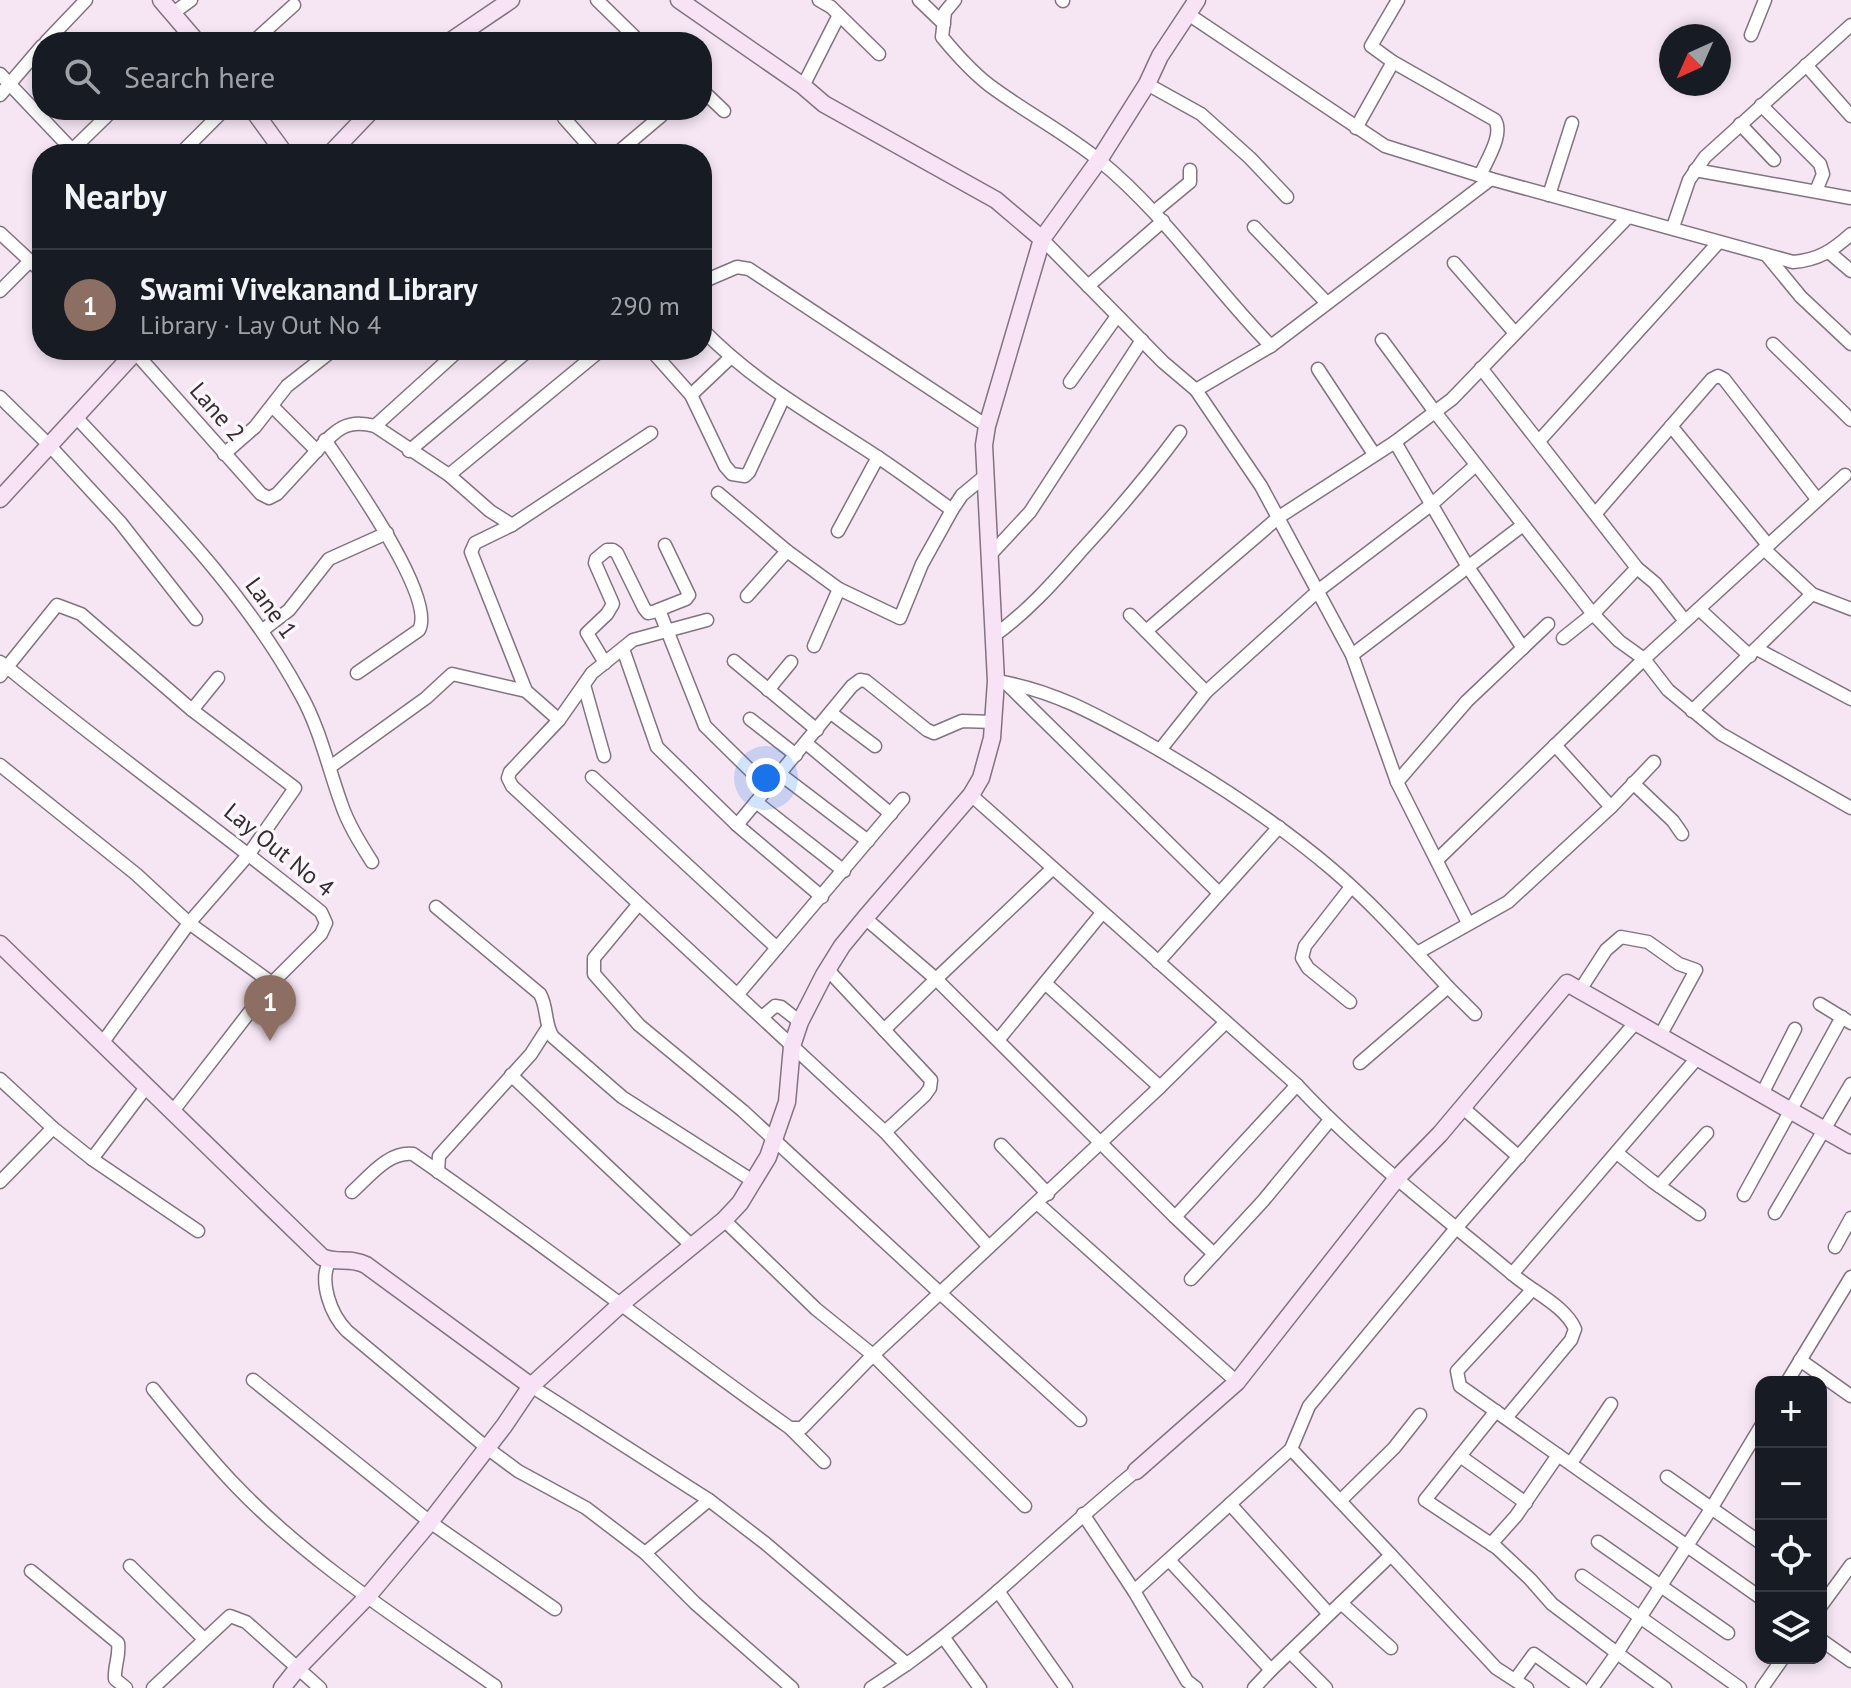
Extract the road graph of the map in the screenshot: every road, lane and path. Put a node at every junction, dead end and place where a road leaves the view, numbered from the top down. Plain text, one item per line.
1 (86, 0) edge
2 (161, 0) edge
3 (191, 0) edge
4 (511, 0) edge
5 (597, 0) edge
6 (679, 0) edge
7 (819, 0) edge
8 (919, 0) edge
9 (955, 0) edge
10 (1398, 0) edge
11 (1765, 0) edge
12 (294, 5) dead end
13 (1193, 7) edge
14 (172, 14) junction
15 (839, 15) junction
16 (944, 24) junction
17 (1851, 25) edge
18 (55, 32) edge
19 (184, 32) edge
20 (264, 32) edge
21 (464, 32) edge
22 (630, 32) edge
23 (1751, 35) dead end
24 (32, 54) edge
25 (879, 54) dead end
26 (1393, 62) junction
27 (1806, 65) junction
28 (4, 79) edge
29 (1147, 84) junction
30 (803, 86) junction
31 (0, 95) edge
32 (712, 100) edge
33 (1761, 105) junction
34 (32, 108) edge
35 (724, 111) dead end
36 (1851, 116) edge
37 (43, 120) edge
38 (104, 120) edge
39 (214, 120) edge
40 (260, 120) edge
41 (362, 120) edge
42 (566, 120) edge
43 (656, 120) edge
44 (1572, 123) dead end
45 (1740, 124) junction
46 (1356, 128) junction
47 (66, 144) edge
48 (81, 144) edge
49 (190, 144) edge
50 (278, 144) edge
51 (340, 144) edge
52 (587, 144) edge
53 (628, 144) edge
54 (1099, 160) junction
55 (1774, 160) dead end
56 (1190, 170) dead end
57 (1695, 170) junction
58 (1485, 178) junction
59 (1816, 191) junction
60 (1549, 195) junction
61 (1287, 197) dead end
62 (1851, 198) edge
63 (1159, 216) junction
64 (1628, 217) junction
65 (1254, 227) dead end
66 (1673, 227) junction
67 (0, 233) edge
68 (1851, 234) edge
69 (1042, 239) junction
70 (1718, 243) junction
71 (1830, 253) junction
72 (1768, 257) junction
73 (32, 262) edge
74 (1454, 263) dead end
75 (1851, 271) edge
76 (32, 272) edge
77 (712, 278) edge
78 (1088, 286) junction
79 (0, 291) edge
80 (1326, 302) junction
81 (1117, 316) junction
82 (1515, 333) junction
83 (712, 339) edge
84 (1142, 340) junction
85 (1382, 340) dead end
86 (1773, 344) dead end
87 (1851, 344) edge
88 (1271, 346) junction
89 (730, 358) junction
90 (127, 360) edge
91 (143, 360) edge
92 (320, 360) edge
93 (448, 360) edge
94 (517, 360) edge
95 (589, 360) edge
96 (660, 360) edge
97 (1481, 368) junction
98 (1318, 369) dead end
99 (1070, 382) dead end
100 (1196, 390) junction
101 (691, 395) junction
102 (0, 397) edge
103 (783, 399) junction
104 (272, 406) junction
105 (1435, 412) junction
106 (76, 417) junction
107 (1851, 420) edge
108 (375, 426) junction
109 (987, 426) junction
110 (1671, 426) junction
111 (1180, 432) dead end
112 (651, 433) dead end
113 (1539, 441) junction
114 (1395, 442) junction
115 (50, 446) junction
116 (321, 446) junction
117 (409, 451) junction
118 (224, 454) junction
119 (1374, 454) junction
120 (878, 457) junction
121 (1476, 465) junction
122 (449, 475) junction
123 (1845, 475) dead end
124 (985, 476) junction
125 (718, 493) dead end
126 (0, 499) edge
127 (1817, 499) junction
128 (1432, 504) junction
129 (952, 510) junction
130 (1596, 513) junction
131 (1279, 517) junction
132 (512, 525) junction
133 (1523, 525) junction
134 (838, 531) dead end
135 (387, 533) junction
136 (665, 545) dead end
137 (1766, 547) junction
138 (787, 551) junction
139 (990, 555) junction
140 (1468, 567) junction
141 (1637, 568) junction
142 (839, 589) junction
143 (1319, 590) junction
144 (1812, 594) junction
145 (747, 596) dead end
146 (1699, 609) junction
147 (1851, 609) edge
148 (1593, 614) junction
149 (1130, 615) dead end
150 (196, 619) dead end
151 (664, 620) junction
152 (707, 620) dead end
153 (1685, 621) junction
154 (1548, 624) dead end
155 (263, 630) junction
156 (1146, 631) junction
157 (995, 635) junction
158 (1563, 638) dead end
159 (814, 646) dead end
160 (1523, 648) junction
161 (623, 649) junction
162 (1754, 653) junction
163 (599, 654) junction
164 (1352, 655) junction
165 (1644, 659) junction
166 (734, 661) dead end
167 (791, 662) dead end
168 (2, 668) edge
169 (357, 673) dead end
170 (218, 678) dead end
171 (1001, 682) junction
172 (584, 685) junction
173 (768, 690) junction
174 (526, 691) junction
175 (1206, 692) junction
176 (1851, 699) edge
177 (192, 710) junction
178 (1692, 711) junction
179 (831, 713) junction
180 (555, 717) junction
181 (750, 719) dead end
182 (994, 722) junction
183 (817, 730) junction
184 (806, 743) junction
185 (1555, 745) junction
186 (875, 746) dead end
187 (1160, 750) junction
188 (796, 755) junction
189 (604, 756) dead end
190 (1654, 762) dead end
191 (330, 767) junction
192 (5, 769) edge
193 (780, 774) junction
194 (592, 777) dead end
195 (1397, 782) junction
196 (1633, 783) junction
197 (0, 785) edge
198 (768, 788) junction
199 (971, 795) junction
200 (903, 799) dead end
201 (756, 802) junction
202 (1611, 807) junction
203 (1851, 807) edge
204 (891, 814) junction
205 (737, 825) junction
206 (1279, 827) junction
207 (1682, 834) dead end
208 (868, 841) junction
209 (249, 854) junction
210 (1437, 860) junction
211 (372, 862) dead end
212 (1052, 869) junction
213 (844, 871) junction
214 (1351, 887) junction
215 (1218, 892) junction
216 (822, 897) junction
217 (638, 905) junction
218 (436, 907) dead end
219 (1102, 913) junction
220 (865, 918) junction
221 (189, 923) junction
222 (1468, 923) junction
223 (0, 944) edge
224 (777, 948) junction
225 (1417, 953) junction
226 (1158, 962) junction
227 (828, 970) junction
228 (936, 979) junction
229 (272, 983) junction
230 (1045, 983) junction
231 (1448, 987) junction
232 (1580, 990) junction
233 (738, 994) junction
234 (1350, 1002) dead end
235 (1820, 1004) dead end
236 (1475, 1014) dead end
237 (762, 1017) junction
238 (1846, 1020) edge
239 (800, 1022) junction
240 (1226, 1022) junction
241 (1636, 1022) junction
242 (547, 1029) junction
243 (1795, 1029) dead end
244 (884, 1030) junction
245 (1660, 1036) junction
246 (999, 1039) junction
247 (103, 1042) junction
248 (792, 1046) junction
249 (1698, 1057) junction
250 (1360, 1063) dead end
251 (511, 1075) junction
252 (1851, 1084) edge
253 (1297, 1085) junction
254 (3, 1086) edge
255 (147, 1086) junction
256 (1160, 1087) junction
257 (1762, 1094) junction
258 (1462, 1107) junction
259 (173, 1111) junction
260 (1792, 1111) junction
261 (1330, 1120) junction
262 (53, 1128) junction
263 (1825, 1130) junction
264 (885, 1132) junction
265 (1707, 1133) dead end
266 (773, 1138) junction
267 (1102, 1142) junction
268 (1001, 1145) dead end
269 (1851, 1145) edge
270 (1617, 1153) junction
271 (1519, 1157) junction
272 (92, 1159) junction
273 (433, 1168) junction
274 (1398, 1177) junction
275 (753, 1181) junction
276 (0, 1182) edge
277 (1659, 1186) junction
278 (352, 1192) dead end
279 (1744, 1195) dead end
280 (1042, 1198) junction
281 (1775, 1213) dead end
282 (1699, 1214) dead end
283 (1175, 1217) junction
284 (1851, 1218) edge
285 (724, 1220) junction
286 (1457, 1227) junction
287 (198, 1231) dead end
288 (692, 1246) junction
289 (989, 1247) junction
290 (1835, 1247) dead end
291 (1214, 1254) junction
292 (326, 1259) junction
293 (1512, 1274) junction
294 (1851, 1277) edge
295 (1191, 1279) dead end
296 (1532, 1290) junction
297 (940, 1293) junction
298 (621, 1304) junction
299 (873, 1355) junction
300 (1800, 1360) junction
301 (1791, 1376) edge
302 (253, 1380) dead end
303 (1237, 1382) junction
304 (531, 1386) junction
305 (153, 1389) dead end
306 (1851, 1396) edge
307 (1611, 1404) dead end
308 (1420, 1415) dead end
309 (1501, 1415) junction
310 (1080, 1420) dead end
311 (790, 1428) junction
312 (1755, 1436) edge
313 (487, 1448) junction
314 (1291, 1449) junction
315 (1558, 1455) junction
316 (1460, 1456) junction
317 (824, 1462) dead end
318 (1571, 1463) junction
319 (1136, 1471) joint
320 (1667, 1477) dead end
321 (709, 1500) junction
322 (1340, 1501) junction
323 (1526, 1503) junction
324 (1230, 1504) junction
325 (1025, 1506) dead end
326 (1711, 1509) junction
327 (1083, 1514) junction
328 (430, 1522) junction
329 (1755, 1539) edge
330 (1598, 1542) dead end
331 (1491, 1544) junction
332 (1687, 1545) junction
333 (645, 1553) junction
334 (1391, 1555) junction
335 (1169, 1560) junction
336 (1851, 1565) edge
337 (130, 1566) dead end
338 (31, 1571) dead end
339 (1582, 1576) dead end
340 (1661, 1586) junction
341 (998, 1591) junction
342 (1134, 1591) junction
343 (1755, 1594) edge
344 (368, 1596) junction
345 (1827, 1598) edge
346 (1341, 1603) junction
347 (555, 1609) dead end
348 (1329, 1614) junction
349 (1640, 1617) junction
350 (1728, 1633) dead end
351 (944, 1638) junction
352 (204, 1639) junction
353 (1827, 1644) edge
354 (1391, 1648) dead end
355 (1290, 1652) junction
356 (1617, 1653) junction
357 (1851, 1661) edge
358 (907, 1664) junction
359 (1779, 1664) edge
360 (297, 1669) junction
361 (1271, 1670) junction
362 (1515, 1680) junction
363 (495, 1686) dead end
364 (126, 1688) edge
365 (153, 1688) edge
366 (282, 1688) edge
367 (320, 1688) edge
368 (792, 1688) edge
369 (871, 1688) edge
370 (980, 1688) edge
371 (1066, 1688) edge
372 (1196, 1688) edge
373 (1254, 1688) edge
374 (1326, 1688) edge
375 (1527, 1688) edge
376 (1581, 1688) edge
377 (1592, 1688) edge
378 (1665, 1688) edge
379 (1740, 1688) edge
380 (1762, 1688) edge

1 - 18 street
2 - 14 main road
3 - 14 street
4 - 21 main road
5 - 22 street
6 - 30 main road
7 - 15 street
8 - 16 street
9 - 16 street
10 - 26 street
11 - 23 street
12 - 20 street
13 - 29 main road
13 - 46 street
14 - 19 main road
15 - 25 street
15 - 30 street
16 - 54 street
17 - 27 street
24 - 28 street
26 - 46 street
26 - 58 street
27 - 33 street
27 - 36 street
28 - 31 street
28 - 34 street
29 - 54 main road
29 - 61 street
30 - 69 main road
32 - 35 street
33 - 45 street
33 - 59 street
37 - 47 street
38 - 48 street
39 - 49 street
40 - 50 main road
41 - 51 main road
42 - 52 street
43 - 53 street
44 - 60 street
45 - 55 street
45 - 57 street
46 - 58 street
54 - 63 street
54 - 69 main road
56 - 63 street
57 - 59 street
57 - 66 street
58 - 60 street
58 - 80 street
59 - 62 street
60 - 64 street
63 - 78 street
63 - 88 street
64 - 66 street
64 - 82 street
65 - 80 street
66 - 70 street
67 - 73 street
68 - 71 street
69 - 78 street
69 - 109 main road
70 - 72 street
70 - 113 street
71 - 72 street
71 - 75 street
72 - 87 street
74 - 82 street
76 - 79 street
77 - 109 street
78 - 81 street
80 - 88 street
81 - 84 street
81 - 99 street
82 - 97 street
83 - 89 street
84 - 100 street
84 - 139 street
85 - 105 street
86 - 107 street
88 - 100 street
89 - 101 street
89 - 103 street
90 - 106 main road
91 - 118 street, Lane 2
92 - 104 street
93 - 108 street
94 - 117 street
95 - 122 street
96 - 101 street
97 - 105 street
97 - 113 street
98 - 119 street
100 - 131 street
101 - 103 street
102 - 115 street
103 - 120 street
104 - 116 street
104 - 118 street
105 - 114 street
105 - 121 street
106 - 115 main road
106 - 155 street, Lane 1
108 - 116 street
108 - 117 street
109 - 124 main road
110 - 127 street
110 - 130 street
110 - 137 street
111 - 157 street
112 - 132 street
113 - 130 street
114 - 119 street
114 - 128 street
115 - 126 main road
115 - 150 street
116 - 118 street, Lane 2
116 - 135 street
117 - 122 street
119 - 131 street
120 - 129 street
120 - 134 street
121 - 128 street
121 - 133 street
122 - 132 street
123 - 127 street
124 - 129 street
124 - 139 main road
125 - 138 street
127 - 137 street
128 - 140 street
128 - 143 street
129 - 142 street
130 - 141 street
131 - 143 street
131 - 156 street
132 - 174 street
133 - 140 street
133 - 148 street
135 - 155 street
135 - 169 street
136 - 151 street
137 - 144 street
137 - 146 street
138 - 142 street
138 - 145 street
139 - 157 main road
140 - 160 street
140 - 164 street
141 - 148 street
141 - 153 street
142 - 159 street
143 - 164 street
143 - 175 street
144 - 147 street
144 - 162 street
146 - 153 street
146 - 162 street
148 - 158 street
148 - 165 street
149 - 156 street
151 - 152 street
151 - 161 street
151 - 163 street
151 - 198 street
153 - 165 street
154 - 160 street
155 - 191 street, Lane 1
156 - 175 street
157 - 171 main road
160 - 195 street
161 - 163 street
161 - 205 street
162 - 176 street
162 - 178 street
163 - 172 street
164 - 195 street
165 - 178 street
165 - 185 street
166 - 173 street
167 - 173 street
168 - 177 street
168 - 209 street, Lay Out No 4
170 - 177 street
171 - 182 main road
171 - 187 street
171 - 215 street
172 - 180 street
172 - 189 street
173 - 183 street
174 - 180 street
174 - 191 street
175 - 187 street
177 - 209 street
178 - 203 street
179 - 182 street
179 - 183 street
179 - 186 street
180 - 217 street
181 - 188 street
182 - 199 main road
183 - 184 street
184 - 188 street
184 - 204 street
185 - 202 street
185 - 210 street
187 - 206 street
188 - 193 street
190 - 196 street
191 - 211 street, Lane 1
192 - 197 street
192 - 221 street
193 - 198 street
193 - 208 street
194 - 224 street
195 - 210 street
196 - 202 street
196 - 207 street
198 - 201 street
199 - 212 street
199 - 220 main road
200 - 204 street
201 - 205 street
201 - 213 street
202 - 222 street
204 - 208 street
205 - 216 street
206 - 214 street
206 - 215 street
208 - 213 street
209 - 221 street
209 - 229 street, Lay Out No 4
210 - 222 street
212 - 219 street
212 - 228 street
213 - 216 street
214 - 225 street
214 - 234 street
215 - 226 street
216 - 224 street
217 - 233 street
217 - 266 street
218 - 242 street
219 - 226 street
219 - 230 street
220 - 227 main road
220 - 228 street
221 - 229 street
221 - 247 street
222 - 225 street
223 - 247 main road
224 - 233 street
225 - 231 street
226 - 240 street
227 - 239 main road
227 - 244 street
228 - 244 street
228 - 246 street
229 - 259 street, Lay Out No 4
230 - 246 street
230 - 256 street
231 - 236 street
231 - 250 street
232 - 241 main road
232 - 245 street
232 - 258 main road
233 - 237 street
235 - 238 street
237 - 239 street
237 - 248 street
238 - 260 street
239 - 248 main road
240 - 253 street
240 - 256 street
241 - 245 main road
241 - 271 street
242 - 251 street
242 - 275 street
243 - 257 street
244 - 264 street
245 - 249 main road
246 - 267 street
247 - 255 main road
248 - 264 street
248 - 266 main road
249 - 257 main road
249 - 270 street
251 - 273 street
251 - 288 street
252 - 263 street
253 - 261 street
253 - 283 street
254 - 262 street
255 - 259 main road
255 - 272 street
256 - 267 street
257 - 260 main road
258 - 271 street
258 - 274 main road
259 - 292 main road
260 - 263 main road
260 - 279 street
261 - 274 street
261 - 291 street
262 - 272 street
262 - 276 street
263 - 269 main road
263 - 281 street
264 - 289 street
265 - 277 street
266 - 275 main road
266 - 297 street
267 - 280 street
267 - 283 street
268 - 280 street
270 - 277 street
270 - 293 street
271 - 286 street
272 - 287 street
273 - 278 street
273 - 298 street
274 - 286 street
274 - 303 main road
275 - 285 main road
277 - 282 street
280 - 289 street
280 - 303 street
283 - 291 street
284 - 290 street
285 - 288 main road
285 - 299 street
286 - 293 street
286 - 314 street
288 - 298 main road
289 - 297 street
291 - 295 street
292 - 304 main road
292 - 313 street
293 - 296 street
294 - 300 street
296 - 309 street
296 - 309 street
297 - 299 street
297 - 310 street
298 - 304 main road
298 - 311 street
299 - 311 street
299 - 325 street
300 - 301 street
300 - 306 street
302 - 328 street
303 - 319 main road
304 - 313 main road
304 - 321 street
305 - 344 street
307 - 318 street
308 - 322 street
309 - 315 street
309 - 316 street
311 - 317 street
312 - 326 street
313 - 328 main road
313 - 333 street
314 - 322 street
314 - 324 street
315 - 318 street
315 - 323 street
316 - 323 street
316 - 331 street
318 - 332 street
319 - 327 street
320 - 326 street
321 - 333 street
321 - 358 street
322 - 334 street
323 - 331 street
324 - 335 street
324 - 348 street
326 - 329 street
326 - 332 street
327 - 341 street
327 - 342 street
328 - 344 main road
328 - 347 street
330 - 340 street
331 - 356 street
332 - 340 street
332 - 343 street
333 - 368 street
334 - 346 street
334 - 362 street
335 - 342 street
335 - 361 street
336 - 345 street
337 - 352 street
338 - 364 street
339 - 349 street
340 - 349 street
340 - 350 street
341 - 351 street
341 - 371 street
342 - 372 street
344 - 360 main road
344 - 363 street
346 - 348 street
346 - 354 street
348 - 355 street
349 - 356 street
349 - 379 street
351 - 358 street
351 - 370 street
352 - 360 street
352 - 365 street
353 - 357 street
355 - 361 street
355 - 374 street
356 - 377 street
356 - 378 street
358 - 369 street
359 - 380 street
360 - 366 main road
360 - 367 street
361 - 373 street
362 - 375 street
362 - 376 street

